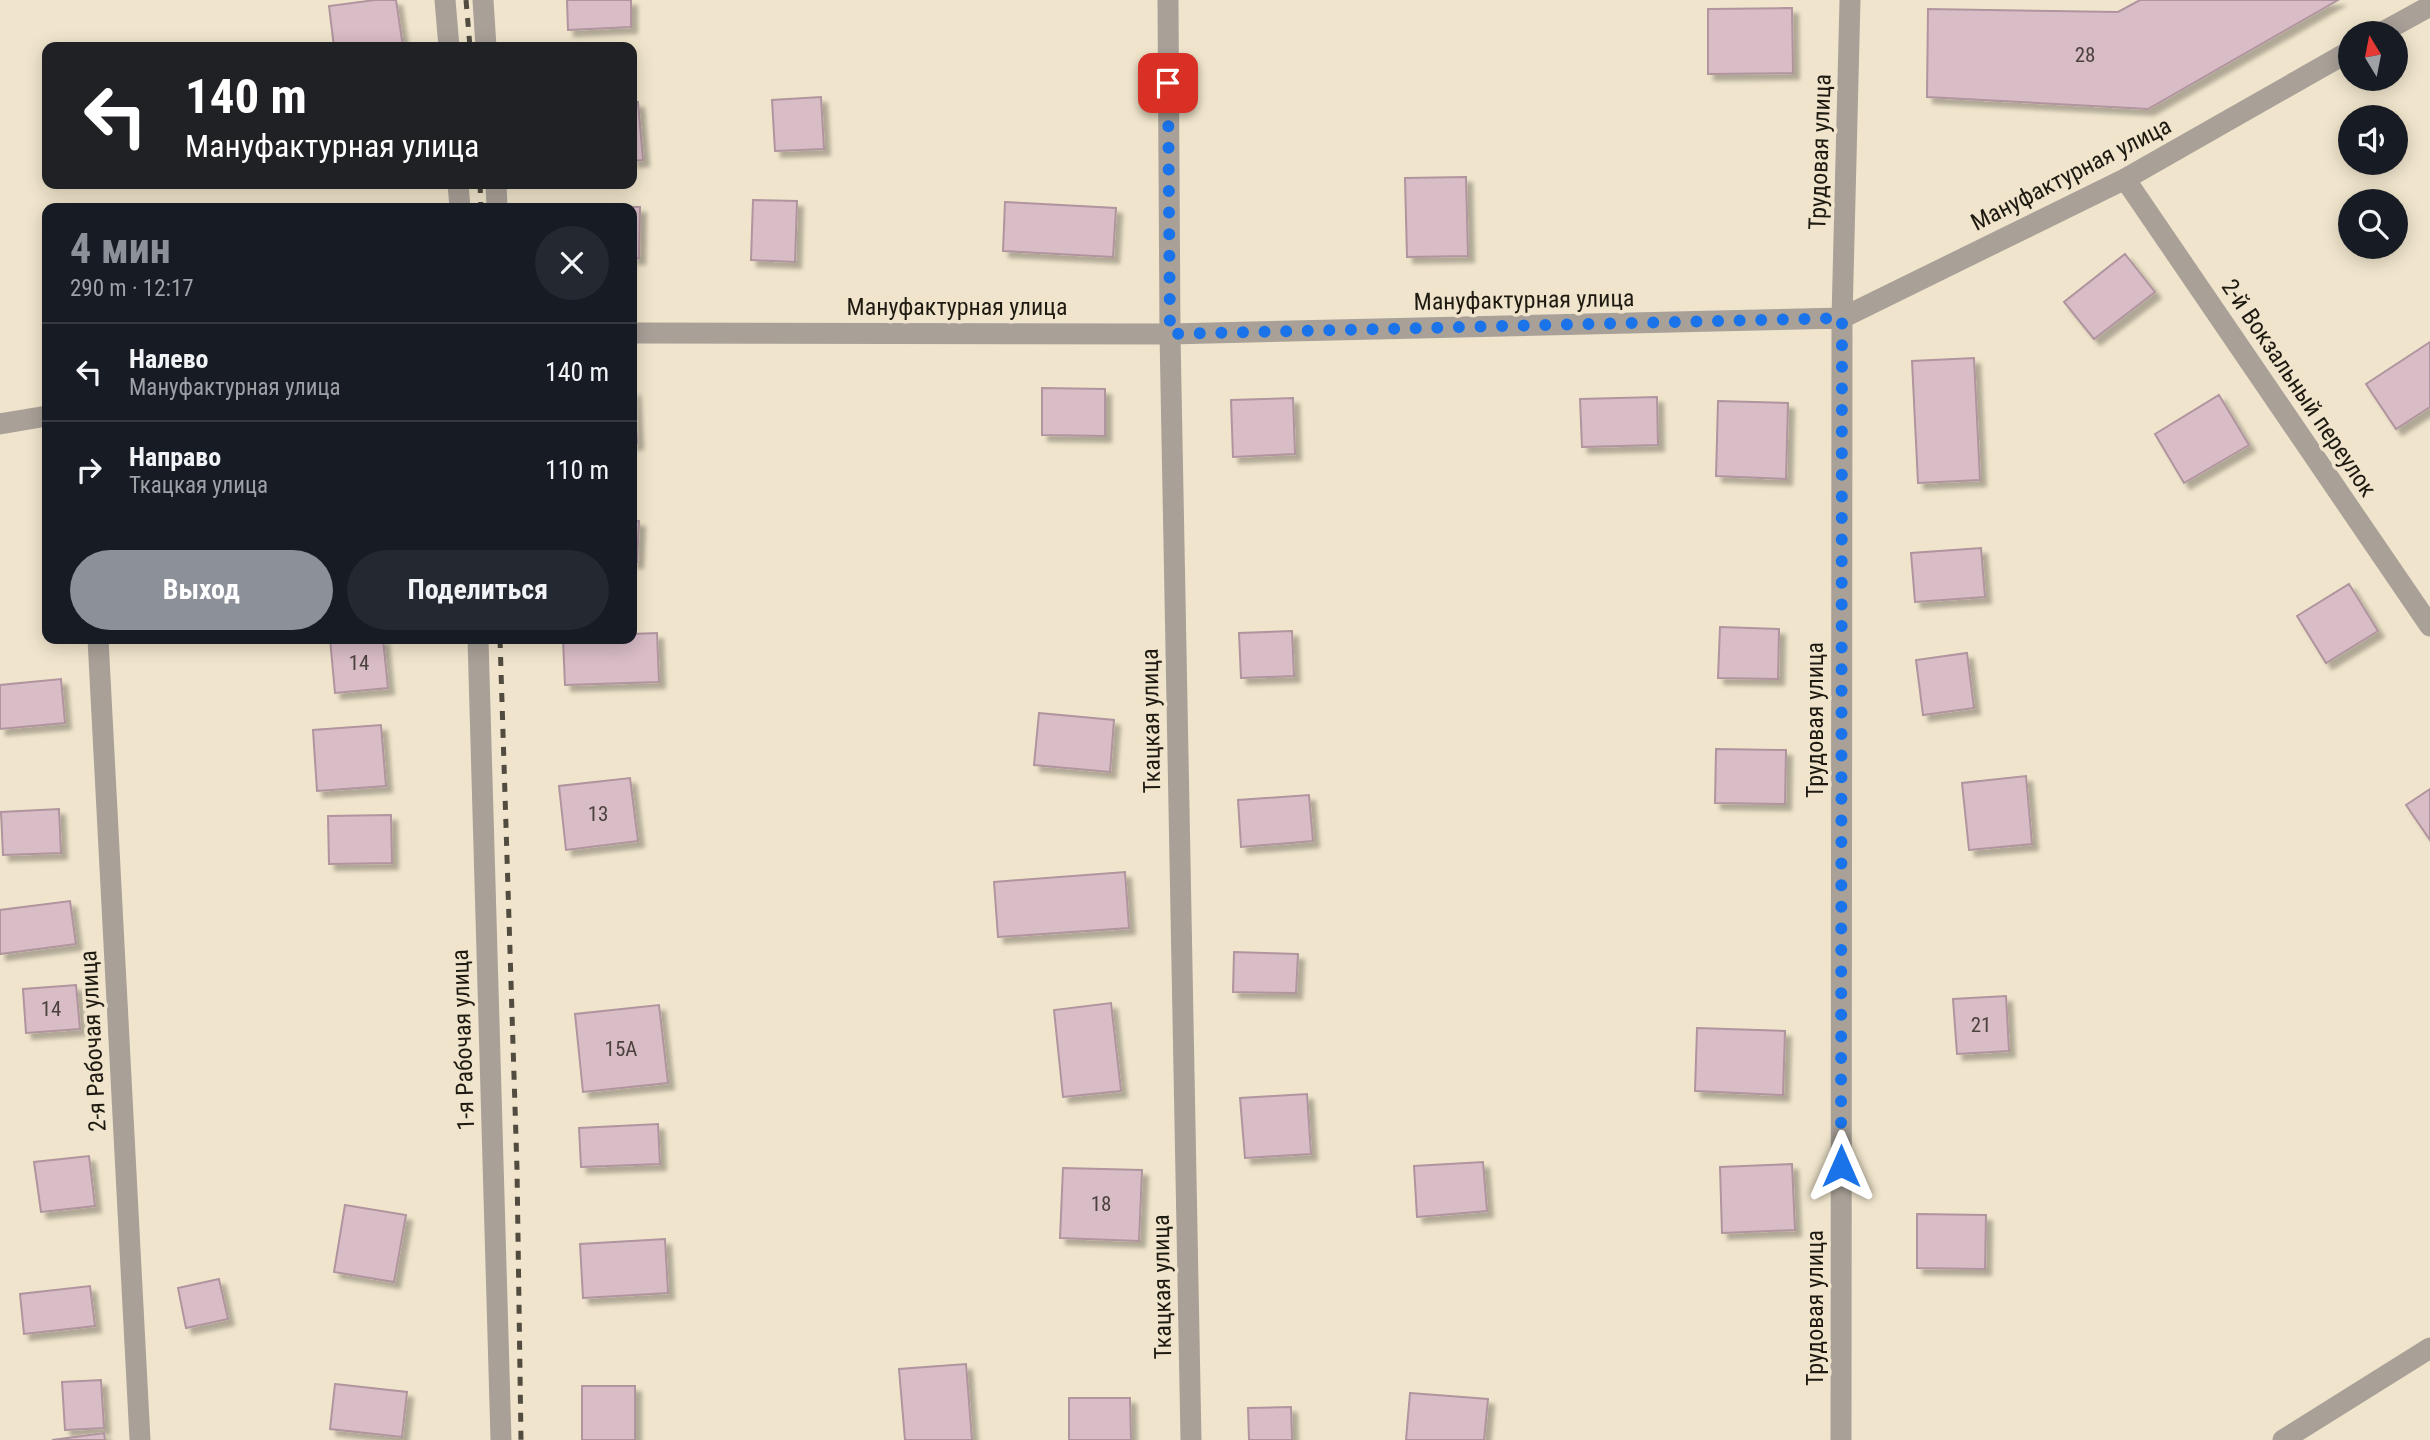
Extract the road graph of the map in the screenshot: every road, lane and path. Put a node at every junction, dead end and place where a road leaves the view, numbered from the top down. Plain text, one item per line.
1 (445, 0) edge
2 (483, 0) edge
3 (1168, 0) edge
4 (1850, 0) edge
5 (2430, 6) edge
6 (2403, 21) edge
7 (449, 42) edge
8 (486, 42) edge
9 (2338, 58) edge
10 (2125, 179) junction
11 (1842, 318) junction
12 (637, 333) edge
13 (1170, 334) junction
14 (42, 417) edge
15 (0, 424) edge
16 (2430, 626) edge
17 (98, 644) edge
18 (478, 644) edge
19 (2430, 1348) edge
20 (140, 1440) edge
21 (502, 1440) edge
22 (1191, 1440) edge
23 (1841, 1440) edge
24 (2283, 1440) edge

1 - 7 street
2 - 8 street
3 - 13 street, Ткацкая улица
4 - 11 street, Трудовая улица
5 - 6 street
9 - 10 street, Мануфактурная улица
10 - 11 street, Мануфактурная улица
10 - 16 street, 2-й Вокзальный переулок
11 - 13 street, Мануфактурная улица
11 - 23 street, Трудовая улица
12 - 13 street, Мануфактурная улица
13 - 22 street, Ткацкая улица
14 - 15 street
17 - 20 street, 2-я Рабочая улица
18 - 21 street, 1-я Рабочая улица
19 - 24 street

